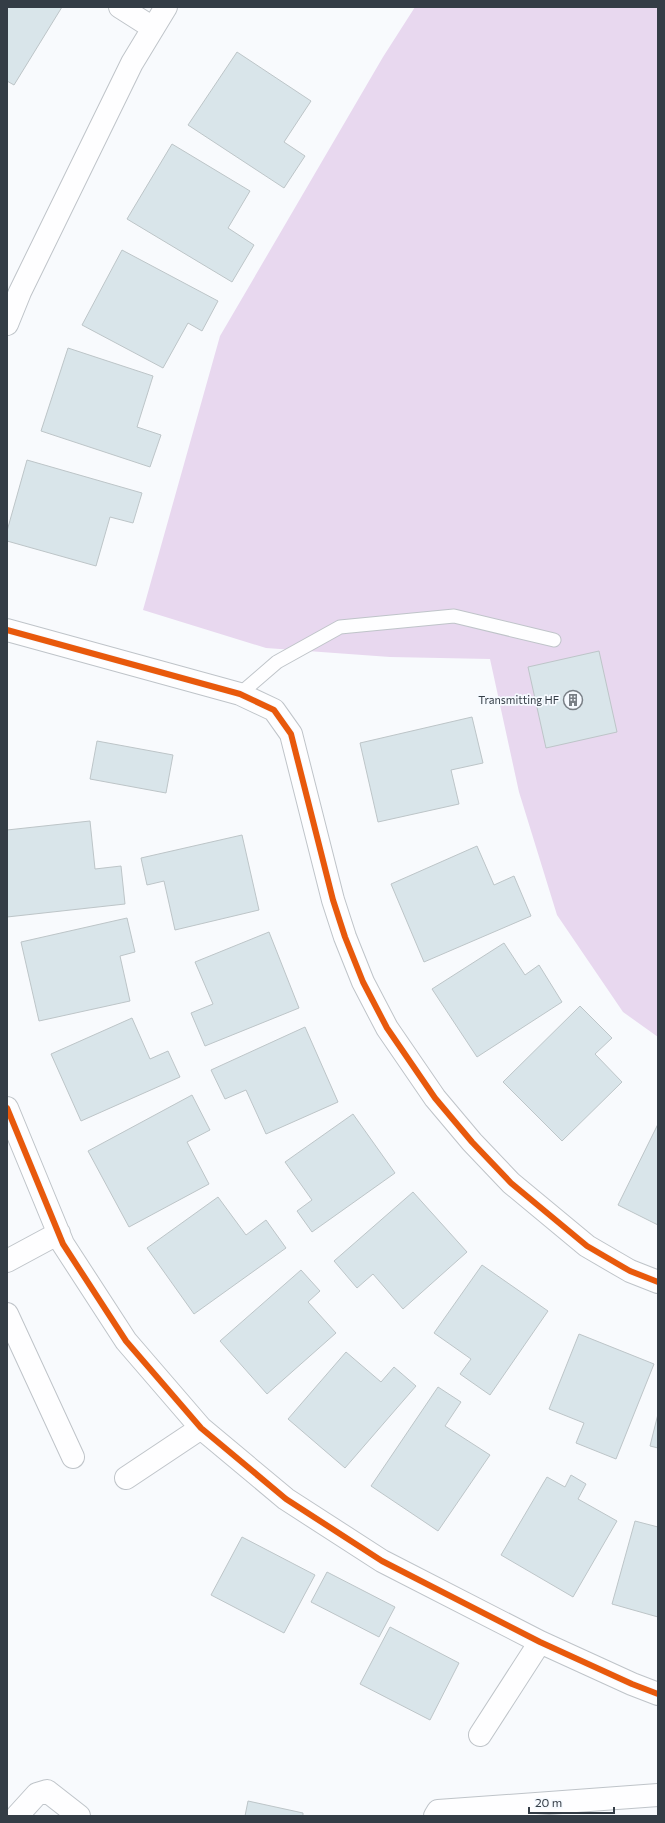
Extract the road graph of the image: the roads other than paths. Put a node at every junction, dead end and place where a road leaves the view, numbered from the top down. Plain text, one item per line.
1 (120, 7) edge
2 (166, 7) edge
3 (153, 28) junction
4 (13, 294) edge
5 (7, 324) edge
6 (7, 630) edge
7 (554, 640) dead end
8 (240, 694) junction
9 (7, 1108) edge
10 (59, 1233) junction
11 (7, 1261) edge
12 (658, 1282) edge
13 (7, 1314) edge
14 (201, 1428) junction
15 (73, 1457) dead end
16 (126, 1478) dead end
17 (540, 1642) junction
18 (658, 1694) edge
19 (480, 1735) dead end
20 (658, 1795) edge
21 (17, 1816) edge
22 (79, 1816) edge
23 (435, 1816) edge

1 - 3 street
2 - 3 street
3 - 4 street
4 - 5 street
6 - 8 street
7 - 8 lane
8 - 12 street
9 - 10 street
10 - 11 street
10 - 14 street
13 - 15 street
14 - 16 street
14 - 17 street
17 - 18 street
17 - 19 street
20 - 23 street
21 - 22 street

